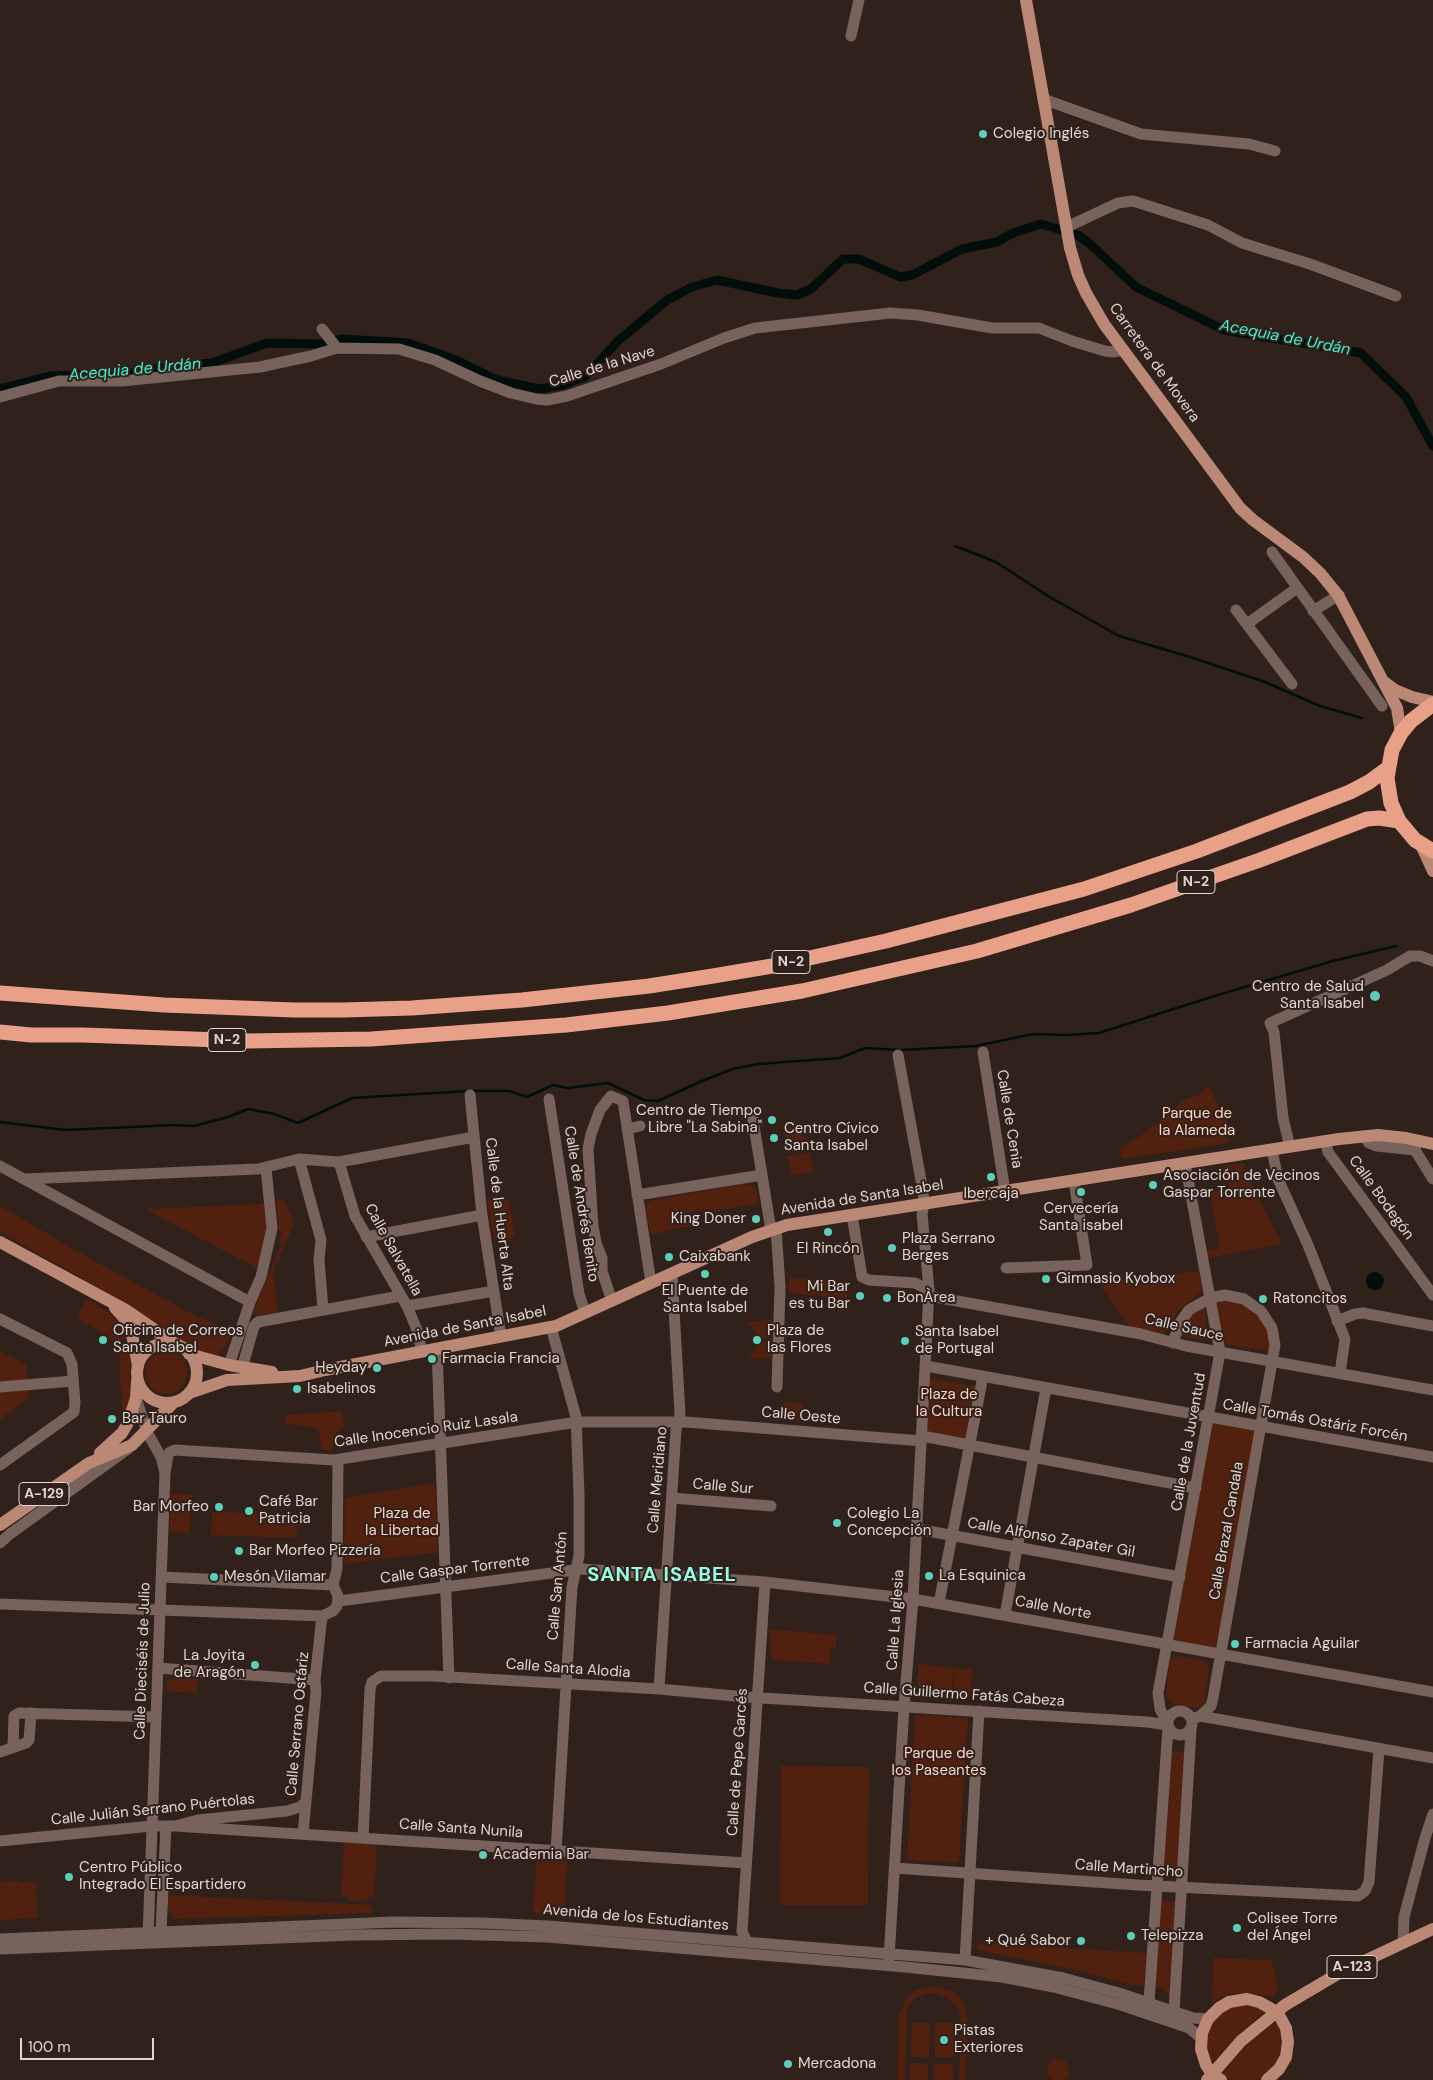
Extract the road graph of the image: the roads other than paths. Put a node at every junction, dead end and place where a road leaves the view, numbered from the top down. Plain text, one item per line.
1 (859, 0) edge
2 (1026, 0) edge
3 (851, 36) dead end
4 (1043, 99) junction
5 (1275, 151) dead end
6 (1068, 227) junction
7 (1396, 296) dead end
8 (1124, 350) junction
9 (0, 397) edge
10 (1272, 552) dead end
11 (1297, 588) junction
12 (1339, 595) junction
13 (1236, 610) dead end
14 (1313, 611) junction
15 (1247, 624) junction
16 (1382, 681) junction
17 (1292, 684) dead end
18 (1433, 703) edge
19 (1382, 706) dead end
20 (1401, 733) junction
21 (1388, 768) junction
22 (1399, 820) junction
23 (1427, 848) edge
24 (1433, 871) edge
25 (1433, 961) edge
26 (3, 992) edge
27 (0, 1023) edge
28 (0, 1032) edge
29 (83, 1034) junction
30 (983, 1052) dead end
31 (898, 1055) dead end
32 (470, 1095) dead end
33 (550, 1099) dead end
34 (752, 1114) dead end
35 (640, 1126) dead end
36 (627, 1129) junction
37 (474, 1137) junction
38 (1325, 1141) junction
39 (1433, 1144) edge
40 (1416, 1145) junction
41 (1290, 1147) junction
42 (1272, 1150) junction
43 (299, 1159) junction
44 (339, 1162) junction
45 (1185, 1163) junction
46 (0, 1166) edge
47 (266, 1168) junction
48 (762, 1175) junction
49 (56, 1177) junction
50 (24, 1179) junction
51 (1433, 1179) edge
52 (1074, 1181) junction
53 (1005, 1191) junction
54 (52, 1195) junction
55 (637, 1195) junction
56 (924, 1204) junction
57 (482, 1215) junction
58 (852, 1215) junction
59 (774, 1229) junction
60 (366, 1237) junction
61 (0, 1242) edge
62 (1006, 1268) dead end
63 (672, 1274) junction
64 (928, 1275) junction
65 (651, 1283) junction
66 (915, 1283) junction
67 (494, 1291) junction
68 (929, 1293) junction
69 (1433, 1295) edge
70 (1210, 1298) junction
71 (106, 1300) junction
72 (403, 1301) junction
73 (612, 1301) junction
74 (250, 1302) junction
75 (323, 1309) junction
76 (585, 1313) junction
77 (0, 1319) edge
78 (1337, 1321) junction
79 (1433, 1326) edge
80 (551, 1327) junction
81 (501, 1337) junction
82 (1173, 1343) junction
83 (178, 1346) junction
84 (437, 1349) junction
85 (422, 1352) junction
86 (1220, 1352) junction
87 (189, 1354) junction
88 (1272, 1361) junction
89 (229, 1365) junction
90 (138, 1366) junction
91 (926, 1366) junction
92 (242, 1368) junction
93 (325, 1370) junction
94 (1340, 1373) junction
95 (983, 1376) junction
96 (73, 1381) junction
97 (137, 1381) junction
98 (0, 1387) edge
99 (777, 1387) dead end
100 (1046, 1388) junction
101 (1433, 1390) edge
102 (189, 1393) junction
103 (136, 1398) junction
104 (174, 1402) junction
105 (1208, 1418) junction
106 (577, 1422) junction
107 (678, 1422) junction
108 (1260, 1427) junction
109 (147, 1432) junction
110 (922, 1438) junction
111 (441, 1444) junction
112 (132, 1445) junction
113 (970, 1445) junction
114 (1433, 1457) edge
115 (1034, 1458) junction
116 (338, 1460) junction
117 (89, 1463) junction
118 (0, 1465) edge
119 (165, 1472) junction
120 (1196, 1488) junction
121 (672, 1498) junction
122 (771, 1506) dead end
123 (0, 1525) edge
124 (917, 1529) junction
125 (952, 1535) junction
126 (0, 1543) edge
127 (1018, 1547) junction
128 (576, 1570) junction
129 (665, 1575) junction
130 (162, 1577) junction
131 (1180, 1577) junction
132 (765, 1582) junction
133 (333, 1585) junction
134 (446, 1586) junction
135 (913, 1599) junction
136 (339, 1600) junction
137 (0, 1604) edge
138 (939, 1604) junction
139 (160, 1609) junction
140 (1005, 1615) junction
141 (322, 1616) junction
142 (1168, 1644) junction
143 (1220, 1653) junction
144 (158, 1668) junction
145 (448, 1678) junction
146 (315, 1680) junction
147 (566, 1685) junction
148 (659, 1689) junction
149 (1433, 1692) edge
150 (757, 1697) junction
151 (904, 1706) junction
152 (1211, 1706) junction
153 (979, 1711) junction
154 (31, 1713) junction
155 (156, 1717) junction
156 (1217, 1719) junction
157 (1194, 1722) junction
158 (1168, 1725) junction
159 (13, 1747) junction
160 (1379, 1749) junction
161 (0, 1752) edge
162 (1433, 1758) edge
163 (306, 1802) junction
164 (1433, 1814) edge
165 (152, 1826) junction
166 (170, 1826) junction
167 (1428, 1832) junction
168 (303, 1834) junction
169 (363, 1838) junction
170 (0, 1841) edge
171 (1433, 1845) edge
172 (556, 1851) junction
173 (746, 1863) junction
174 (894, 1868) junction
175 (969, 1872) junction
176 (1158, 1886) junction
177 (1182, 1887) junction
178 (1433, 1929) edge
179 (148, 1931) junction
180 (161, 1931) junction
181 (0, 1939) edge
182 (749, 1942) junction
183 (1403, 1943) junction
184 (148, 1944) junction
185 (0, 1950) edge
186 (890, 1953) junction
187 (965, 1960) junction
188 (888, 1965) junction
189 (1119, 1993) junction
190 (1105, 2000) junction
191 (1150, 2002) junction
192 (1174, 2011) junction
193 (1275, 2012) junction
194 (1208, 2019) junction
195 (1201, 2038) junction
196 (1214, 2078) edge
197 (1267, 2080) edge

1 - 3 street
2 - 4 main road, Carretera de Movera
4 - 5 street
4 - 6 main road, Carretera de Movera
6 - 7 street
6 - 8 main road, Carretera de Movera
8 - 9 street, Calle de la Nave
8 - 12 main road, Carretera de Movera
10 - 11 street
11 - 14 street
11 - 15 street
12 - 14 street
12 - 16 main road, Carretera de Movera
13 - 15 street
14 - 19 street
15 - 17 street
16 - 18 main road
16 - 20 main road, Carretera de Movera
18 - 20 highway
20 - 21 highway
21 - 22 highway
21 - 26 highway, N-2
22 - 23 highway
22 - 29 highway, N-2
23 - 24 main road
25 - 41 street
27 - 29 highway, N-2
28 - 29 highway
30 - 53 street, Calle de Cenia
31 - 56 street
32 - 37 street, Calle de la Huerta Alta
33 - 76 street, Calle de Andrés Benito
34 - 48 street
35 - 36 street
36 - 55 street
36 - 73 street
37 - 44 street
37 - 57 street, Calle de la Huerta Alta
38 - 40 main road, Avenida de Santa Isabel
38 - 41 main road, Avenida de Santa Isabel
38 - 69 street, Calle Bodegón
39 - 40 main road, Avenida de Santa Isabel
40 - 51 street
41 - 42 main road, Avenida de Santa Isabel
42 - 45 main road, Avenida de Santa Isabel
42 - 78 street
43 - 44 street
43 - 47 street
43 - 75 street
44 - 60 street, Calle Salvatella
45 - 52 main road, Avenida de Santa Isabel
45 - 70 street, Calle de la Juventud
46 - 50 street
47 - 49 street
47 - 74 street
48 - 55 street
48 - 59 street
49 - 50 street
49 - 54 street
50 - 54 street
52 - 53 main road, Avenida de Santa Isabel
52 - 62 street
53 - 56 main road, Avenida de Santa Isabel
54 - 74 street
55 - 65 street
56 - 58 main road, Avenida de Santa Isabel
56 - 64 street
57 - 60 street
57 - 67 street, Calle de la Huerta Alta
58 - 59 main road, Avenida de Santa Isabel
58 - 66 street
59 - 63 main road, Avenida de Santa Isabel
59 - 99 street
60 - 72 street, Calle Salvatella
61 - 71 main road
63 - 65 main road, Avenida de Santa Isabel
63 - 107 street, Calle Meridiano
64 - 66 street
64 - 68 street
65 - 73 main road, Avenida de Santa Isabel
66 - 68 street
67 - 72 street
67 - 81 street, Calle de la Huerta Alta
68 - 82 street, Calle Sauce
68 - 91 street, Calle La Iglesia
70 - 82 street
70 - 86 street, Calle de la Juventud
70 - 88 street, Calle Brazal Candala
71 - 83 main road
71 - 90 main road
72 - 75 street
72 - 85 street, Calle Salvatella
73 - 76 main road, Avenida de Santa Isabel
74 - 89 street
75 - 92 street
76 - 80 main road, Avenida de Santa Isabel
77 - 96 street
78 - 79 street
78 - 94 street
80 - 81 main road, Avenida de Santa Isabel
80 - 106 street, Calle San Antón
81 - 84 main road, Avenida de Santa Isabel
82 - 86 street, Calle Sauce
83 - 87 main road
83 - 90 main road
84 - 85 main road, Avenida de Santa Isabel
84 - 111 street
85 - 93 main road, Avenida de Santa Isabel
86 - 88 street, Calle Sauce
86 - 105 street, Calle de la Juventud
87 - 89 main road, Avenida de Santa Isabel
87 - 102 main road
88 - 94 street, Calle Sauce
88 - 108 street, Calle Brazal Candala
89 - 92 main road, Avenida de Santa Isabel
90 - 97 main road
91 - 95 street, Calle Tomás Ostáriz Forcén
91 - 110 street, Calle La Iglesia
92 - 93 main road, Avenida de Santa Isabel
93 - 102 main road, Avenida de Santa Isabel
94 - 101 street, Calle Sauce
95 - 100 street, Calle Tomás Ostáriz Forcén
95 - 113 street
96 - 98 street
96 - 118 street
97 - 103 main road, A-129
97 - 104 main road
100 - 105 street, Calle Tomás Ostáriz Forcén
100 - 115 street
102 - 104 main road
103 - 109 street, Calle Dieciséis de Julio
103 - 117 main road, A-129
104 - 109 main road, A-129
105 - 108 street, Calle Tomás Ostáriz Forcén
105 - 120 street, Calle de la Juventud
106 - 107 street, Calle Inocencio Ruiz Lasala
106 - 111 street, Calle Inocencio Ruiz Lasala
106 - 128 street, Calle San Antón
107 - 110 street, Calle Oeste
107 - 121 street, Calle Meridiano
108 - 114 street, Calle Tomás Ostáriz Forcén
108 - 143 street, Calle Brazal Candala
109 - 112 main road, A-129
109 - 119 street, Calle Dieciséis de Julio
110 - 113 street, Calle Oeste
110 - 124 street, Calle La Iglesia
111 - 116 street, Calle Inocencio Ruiz Lasala
111 - 134 street
112 - 117 main road, A-129
112 - 126 street
113 - 115 street, Calle Oeste
113 - 125 street
115 - 120 street, Calle Oeste
115 - 127 street
116 - 119 street, Calle Inocencio Ruiz Lasala
116 - 133 street
117 - 123 main road, A-129
119 - 130 street, Calle Dieciséis de Julio
120 - 131 street, Calle de la Juventud
121 - 122 street, Calle Sur
121 - 129 street, Calle Meridiano
124 - 125 street, Calle Alfonso Zapater Gil
124 - 135 street, Calle La Iglesia
125 - 127 street, Calle Alfonso Zapater Gil
125 - 138 street
127 - 131 street, Calle Alfonso Zapater Gil
127 - 140 street
128 - 129 street, Calle Gaspar Torrente
128 - 134 street, Calle Gaspar Torrente
128 - 147 street, Calle San Antón
129 - 132 street, Calle Norte
129 - 148 street, Calle Meridiano
130 - 133 street
130 - 139 street, Calle Dieciséis de Julio
131 - 142 street, Calle de la Juventud
132 - 135 street, Calle Norte
132 - 150 street, Calle de Pepe Garcés
133 - 136 street
134 - 136 street, Calle Gaspar Torrente
134 - 145 street
135 - 138 street, Calle Norte
135 - 151 street, Calle La Iglesia
136 - 141 street
137 - 139 street
138 - 140 street, Calle Norte
139 - 141 street
139 - 144 street, Calle Dieciséis de Julio
140 - 142 street, Calle Norte
141 - 146 street, Calle Serrano Ostáriz
142 - 143 street, Calle Norte
142 - 158 street, Calle de la Juventud
143 - 149 street, Calle Norte
143 - 152 street, Calle Brazal Candala
144 - 146 street
144 - 155 street, Calle Dieciséis de Julio
145 - 147 street, Calle Santa Alodia
145 - 169 street, Calle Santa Alodia
146 - 163 street, Calle Serrano Ostáriz
147 - 148 street, Calle Santa Alodia
147 - 172 street, Calle San Antón
148 - 150 street, Calle Santa Alodia
150 - 151 street, Calle Guillermo Fatás Cabeza
150 - 173 street, Calle de Pepe Garcés
151 - 153 street, Calle Guillermo Fatás Cabeza
151 - 174 street, Calle La Iglesia
152 - 156 street
152 - 157 street
153 - 158 street, Calle Guillermo Fatás Cabeza
153 - 175 street
154 - 155 street
154 - 159 street
154 - 159 street
155 - 165 street, Calle Dieciséis de Julio
156 - 157 street
156 - 160 street
157 - 158 street
157 - 158 street
157 - 177 street
158 - 176 street, Calle de la Juventud
159 - 161 street
160 - 162 street
160 - 177 street, Calle Martincho
163 - 166 street, Calle Julián Serrano Puértolas
163 - 168 street, Calle Serrano Ostáriz
164 - 167 street
165 - 166 street, Calle Julián Serrano Puértolas
165 - 170 street, Calle Julián Serrano Puértolas
165 - 179 street, Calle Dieciséis de Julio
166 - 168 street, Calle Santa Nunila
166 - 180 street
167 - 171 street
167 - 183 street
168 - 169 street, Calle Santa Nunila
169 - 172 street, Calle Santa Nunila
172 - 173 street, Calle Santa Nunila
173 - 182 street, Calle de Pepe Garcés
174 - 175 street, Calle Martincho
174 - 186 street, Calle La Iglesia
175 - 176 street, Calle Martincho
175 - 187 street
176 - 177 street, Calle Martincho
176 - 191 street, Calle de la Juventud
177 - 192 street
178 - 183 main road, A-123
179 - 180 street, Avenida de los Estudiantes
179 - 181 street, Avenida de los Estudiantes
179 - 184 street
180 - 182 street, Avenida de los Estudiantes
180 - 184 street
182 - 186 street, Avenida de los Estudiantes
183 - 193 main road, A-123
184 - 185 street, Avenida de los Estudiantes
184 - 188 street, Avenida de los Estudiantes
186 - 187 street, Avenida de los Estudiantes
186 - 188 street, Calle La Iglesia
187 - 189 street, Avenida de los Estudiantes
188 - 190 street, Avenida de los Estudiantes
189 - 190 street
189 - 191 street, Avenida de los Estudiantes
190 - 195 street, Avenida de los Estudiantes
191 - 192 street, Avenida de los Estudiantes
192 - 194 street, Avenida de los Estudiantes
193 - 194 main road
193 - 196 main road, A-123
193 - 197 main road
194 - 195 main road
195 - 196 main road

